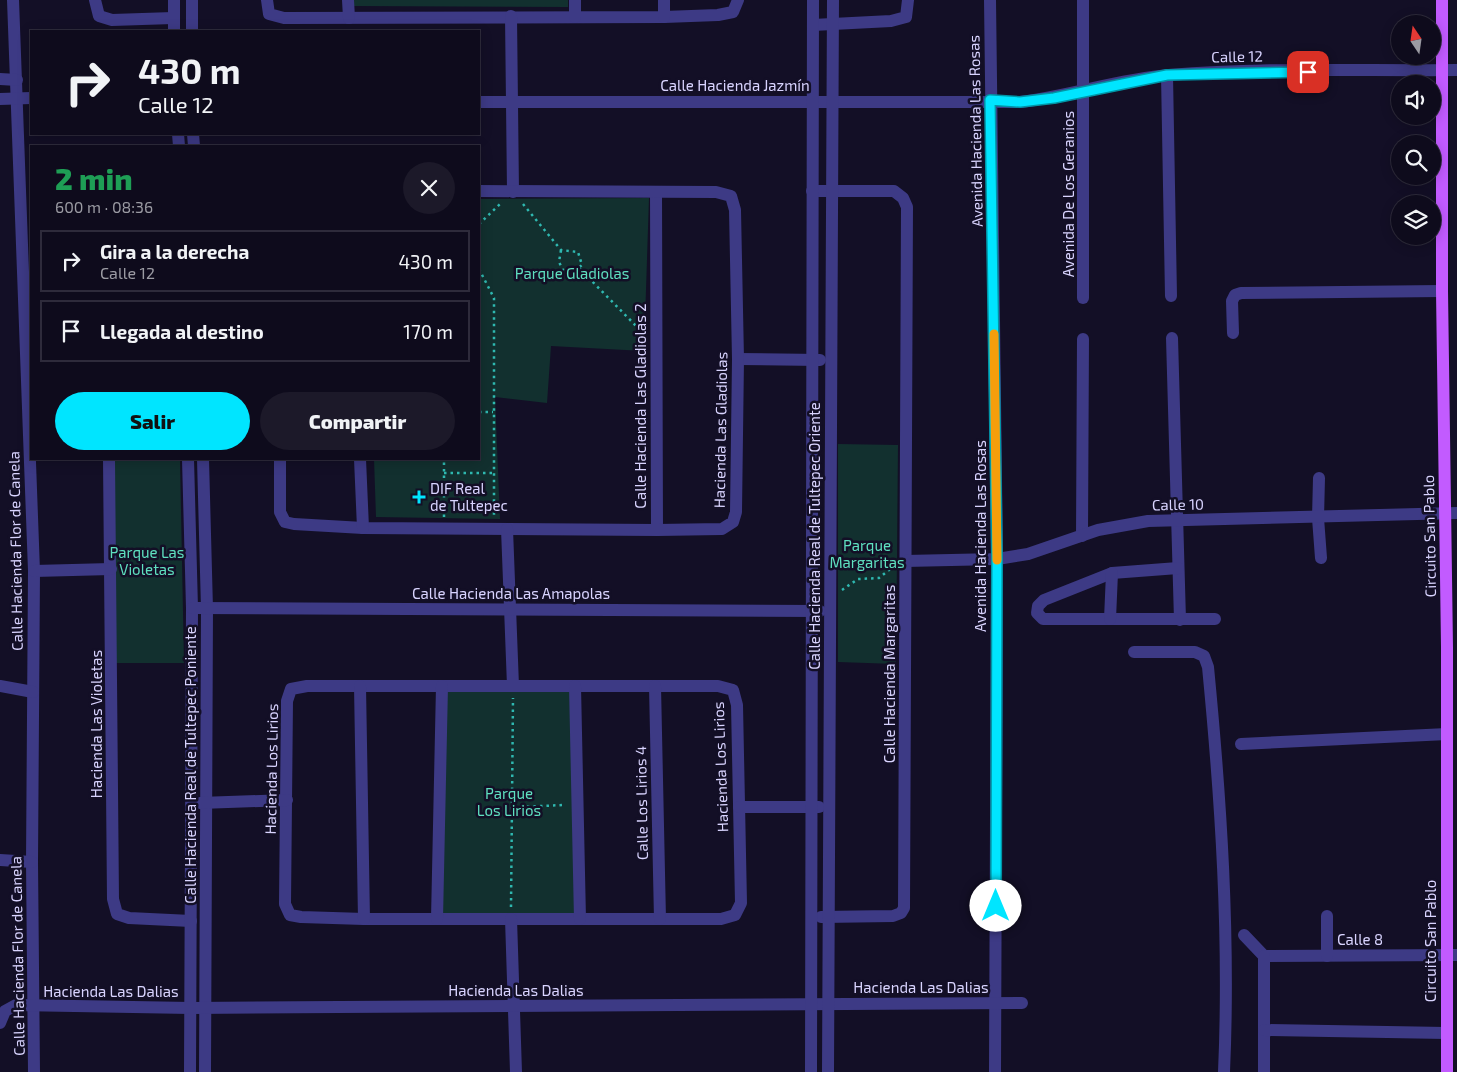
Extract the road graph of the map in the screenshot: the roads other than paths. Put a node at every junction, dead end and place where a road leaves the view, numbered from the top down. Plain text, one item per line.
1 (13, 0) edge
2 (96, 0) edge
3 (174, 0) edge
4 (192, 0) edge
5 (267, 0) edge
6 (348, 0) edge
7 (575, 0) edge
8 (664, 0) edge
9 (738, 0) edge
10 (813, 0) edge
11 (833, 0) edge
12 (908, 0) edge
13 (990, 0) edge
14 (1084, 0) edge
15 (1442, 0) edge
16 (511, 16) junction
17 (575, 17) junction
18 (664, 17) junction
19 (349, 18) junction
20 (833, 24) junction
21 (174, 25) edge
22 (813, 25) junction
23 (192, 30) edge
24 (1442, 70) junction
25 (1457, 70) edge
26 (1167, 75) junction
27 (0, 79) edge
28 (17, 80) junction
29 (1085, 90) junction
30 (18, 97) junction
31 (30, 98) edge
32 (0, 99) edge
33 (990, 100) junction
34 (812, 101) junction
35 (833, 101) junction
36 (480, 102) edge
37 (511, 102) junction
38 (480, 191) edge
39 (812, 191) junction
40 (832, 191) junction
41 (512, 192) junction
42 (656, 192) junction
43 (1442, 291) junction
44 (1171, 296) dead end
45 (1083, 298) dead end
46 (1233, 333) dead end
47 (1172, 338) dead end
48 (1083, 339) dead end
49 (738, 359) junction
50 (812, 360) junction
51 (832, 360) junction
52 (30, 452) edge
53 (30, 460) edge
54 (109, 460) edge
55 (188, 460) edge
56 (203, 460) edge
57 (280, 460) edge
58 (360, 460) edge
59 (1318, 478) dead end
60 (1451, 513) edge
61 (1318, 518) junction
62 (1176, 520) junction
63 (363, 528) junction
64 (501, 529) junction
65 (657, 530) junction
66 (1082, 536) junction
67 (997, 558) junction
68 (1321, 558) dead end
69 (905, 561) junction
70 (1178, 568) junction
71 (111, 569) junction
72 (34, 571) junction
73 (1112, 573) junction
74 (830, 605) junction
75 (192, 608) junction
76 (207, 609) junction
77 (511, 610) junction
78 (812, 611) junction
79 (1215, 619) dead end
80 (1110, 620) junction
81 (1180, 620) junction
82 (1134, 652) dead end
83 (0, 686) edge
84 (360, 686) junction
85 (442, 686) junction
86 (513, 686) junction
87 (575, 686) junction
88 (655, 686) junction
89 (33, 692) junction
90 (1447, 734) junction
91 (1242, 744) dead end
92 (287, 800) junction
93 (192, 803) junction
94 (206, 803) junction
95 (739, 807) junction
96 (811, 807) junction
97 (829, 808) junction
98 (0, 860) edge
99 (32, 862) junction
100 (1327, 916) dead end
101 (811, 917) junction
102 (829, 917) junction
103 (364, 919) junction
104 (437, 919) junction
105 (511, 919) junction
106 (580, 919) junction
107 (660, 919) junction
108 (191, 921) junction
109 (1244, 935) dead end
110 (1452, 955) edge
111 (1264, 956) junction
112 (1327, 956) junction
113 (995, 1003) junction
114 (1022, 1003) dead end
115 (811, 1004) junction
116 (828, 1004) junction
117 (514, 1006) junction
118 (35, 1007) junction
119 (191, 1008) junction
120 (206, 1008) junction
121 (0, 1023) edge
122 (1264, 1030) junction
123 (1446, 1033) junction
124 (34, 1072) edge
125 (190, 1072) edge
126 (206, 1072) edge
127 (516, 1072) edge
128 (811, 1072) edge
129 (828, 1072) edge
130 (995, 1072) edge
131 (1224, 1072) edge
132 (1264, 1072) edge
133 (1447, 1072) edge

1 - 28 street, Calle Hacienda Flor de Canela
2 - 21 street
3 - 21 street
4 - 23 street
5 - 19 street
6 - 19 street
7 - 17 street
8 - 18 street
9 - 18 street
10 - 22 street
11 - 20 street, Calle Hacienda Real de Tultepec Oriente
12 - 20 street
13 - 33 street, Avenida Hacienda Las Rosas
14 - 29 street, Avenida De Los Geranios
15 - 24 main road, Circuito San Pablo
16 - 17 street
16 - 19 street
16 - 37 street
17 - 18 street
20 - 22 street
20 - 35 street, Calle Hacienda Real de Tultepec Oriente
22 - 34 street
24 - 25 street, Calle 12
24 - 26 street, Calle 12
24 - 43 main road, Circuito San Pablo
26 - 29 street, Calle 12
26 - 44 street
27 - 28 street
28 - 30 street, Calle Hacienda Flor de Canela
29 - 33 street, Calle 12
29 - 45 street, Avenida De Los Geranios
30 - 31 street
30 - 32 street
30 - 52 street, Calle Hacienda Flor de Canela
33 - 35 street, Calle Hacienda Jazmín
33 - 67 street, Avenida Hacienda Las Rosas
34 - 35 street, Calle Hacienda Jazmín
34 - 37 street, Calle Hacienda Jazmín
34 - 39 street
35 - 40 street, Calle Hacienda Real de Tultepec Oriente
36 - 37 street, Calle Hacienda Jazmín
37 - 41 street
38 - 41 street, Hacienda Las Gladiolas
39 - 40 street, Calle Hacienda Margaritas
39 - 50 street
40 - 51 street, Calle Hacienda Real de Tultepec Oriente
40 - 69 street, Calle Hacienda Margaritas
41 - 42 street, Hacienda Las Gladiolas
42 - 49 street, Hacienda Las Gladiolas
42 - 65 street, Calle Hacienda Las Gladiolas 2
43 - 46 street
43 - 60 main road, Circuito San Pablo
47 - 62 street
48 - 66 street
49 - 50 street
49 - 65 street, Hacienda Las Gladiolas
50 - 51 street
50 - 78 street
51 - 74 street, Calle Hacienda Real de Tultepec Oriente
53 - 72 street, Calle Hacienda Flor de Canela
54 - 71 street, Hacienda Las Violetas
55 - 75 street, Calle Hacienda Real de Tultepec Poniente
56 - 76 street, Calle Hacienda Real de Tultepec Poniente
57 - 63 street, Hacienda Las Gladiolas
58 - 63 street
59 - 61 street
60 - 61 street, Calle 10
60 - 90 main road, Circuito San Pablo
61 - 62 street, Calle 10
61 - 68 street
62 - 66 street, Calle 10
62 - 70 street
63 - 64 street, Hacienda Las Gladiolas
64 - 65 street, Hacienda Las Gladiolas
64 - 77 street
66 - 67 street, Calle 10
67 - 69 street, Calle 10
67 - 113 street, Avenida Hacienda Las Rosas
69 - 102 street, Calle Hacienda Margaritas
70 - 73 street
70 - 81 street
71 - 72 street
71 - 108 street, Hacienda Las Violetas
72 - 89 street, Calle Hacienda Flor de Canela
73 - 80 street
73 - 80 street
74 - 78 street, Calle Hacienda Las Amapolas
74 - 97 street, Calle Hacienda Real de Tultepec Oriente
75 - 76 street, Calle Hacienda Las Amapolas
75 - 93 street, Calle Hacienda Real de Tultepec Poniente
76 - 77 street, Calle Hacienda Las Amapolas
76 - 94 street, Calle Hacienda Real de Tultepec Poniente
77 - 78 street, Calle Hacienda Las Amapolas
77 - 86 street
78 - 96 street
79 - 81 street
80 - 81 street
82 - 131 street
83 - 89 street
84 - 85 street, Hacienda Los Lirios
84 - 92 street, Hacienda Los Lirios
84 - 103 street
85 - 86 street, Hacienda Los Lirios
85 - 104 street
86 - 87 street, Hacienda Los Lirios
87 - 88 street, Hacienda Los Lirios
87 - 106 street
88 - 95 street, Hacienda Los Lirios
88 - 107 street, Calle Los Lirios 4
89 - 99 street, Calle Hacienda Flor de Canela
90 - 91 street
90 - 110 main road, Circuito San Pablo
92 - 94 street
92 - 103 street, Hacienda Los Lirios
93 - 94 street
93 - 108 street, Calle Hacienda Real de Tultepec Poniente
94 - 120 street, Calle Hacienda Real de Tultepec Poniente
95 - 96 street
95 - 107 street, Hacienda Los Lirios
96 - 97 street
96 - 101 street
97 - 102 street, Calle Hacienda Real de Tultepec Oriente
98 - 99 street
99 - 118 street, Calle Hacienda Flor de Canela
100 - 112 street
101 - 102 street, Calle Hacienda Margaritas
101 - 115 street
102 - 116 street, Calle Hacienda Real de Tultepec Oriente
103 - 104 street, Hacienda Los Lirios
104 - 105 street, Hacienda Los Lirios
105 - 106 street, Hacienda Los Lirios
105 - 117 street
106 - 107 street, Hacienda Los Lirios
108 - 119 street, Calle Hacienda Real de Tultepec Poniente
109 - 111 street
110 - 112 street, Calle 8
110 - 123 main road, Circuito San Pablo
111 - 112 street, Calle 8
111 - 122 street
113 - 114 street, Hacienda Las Dalias
113 - 116 street, Hacienda Las Dalias
113 - 130 street, Avenida Hacienda Las Rosas
115 - 116 street, Hacienda Las Dalias
115 - 117 street, Hacienda Las Dalias
115 - 128 street
116 - 129 street, Calle Hacienda Real de Tultepec Oriente
117 - 120 street, Hacienda Las Dalias
117 - 127 street
118 - 119 street, Hacienda Las Dalias
118 - 121 street, Hacienda Las Dalias
118 - 124 street, Calle Hacienda Flor de Canela
119 - 120 street, Hacienda Las Dalias
119 - 125 street, Calle Hacienda Real de Tultepec Poniente
120 - 126 street, Calle Hacienda Real de Tultepec Poniente
122 - 123 street
122 - 132 street
123 - 133 main road, Circuito San Pablo

